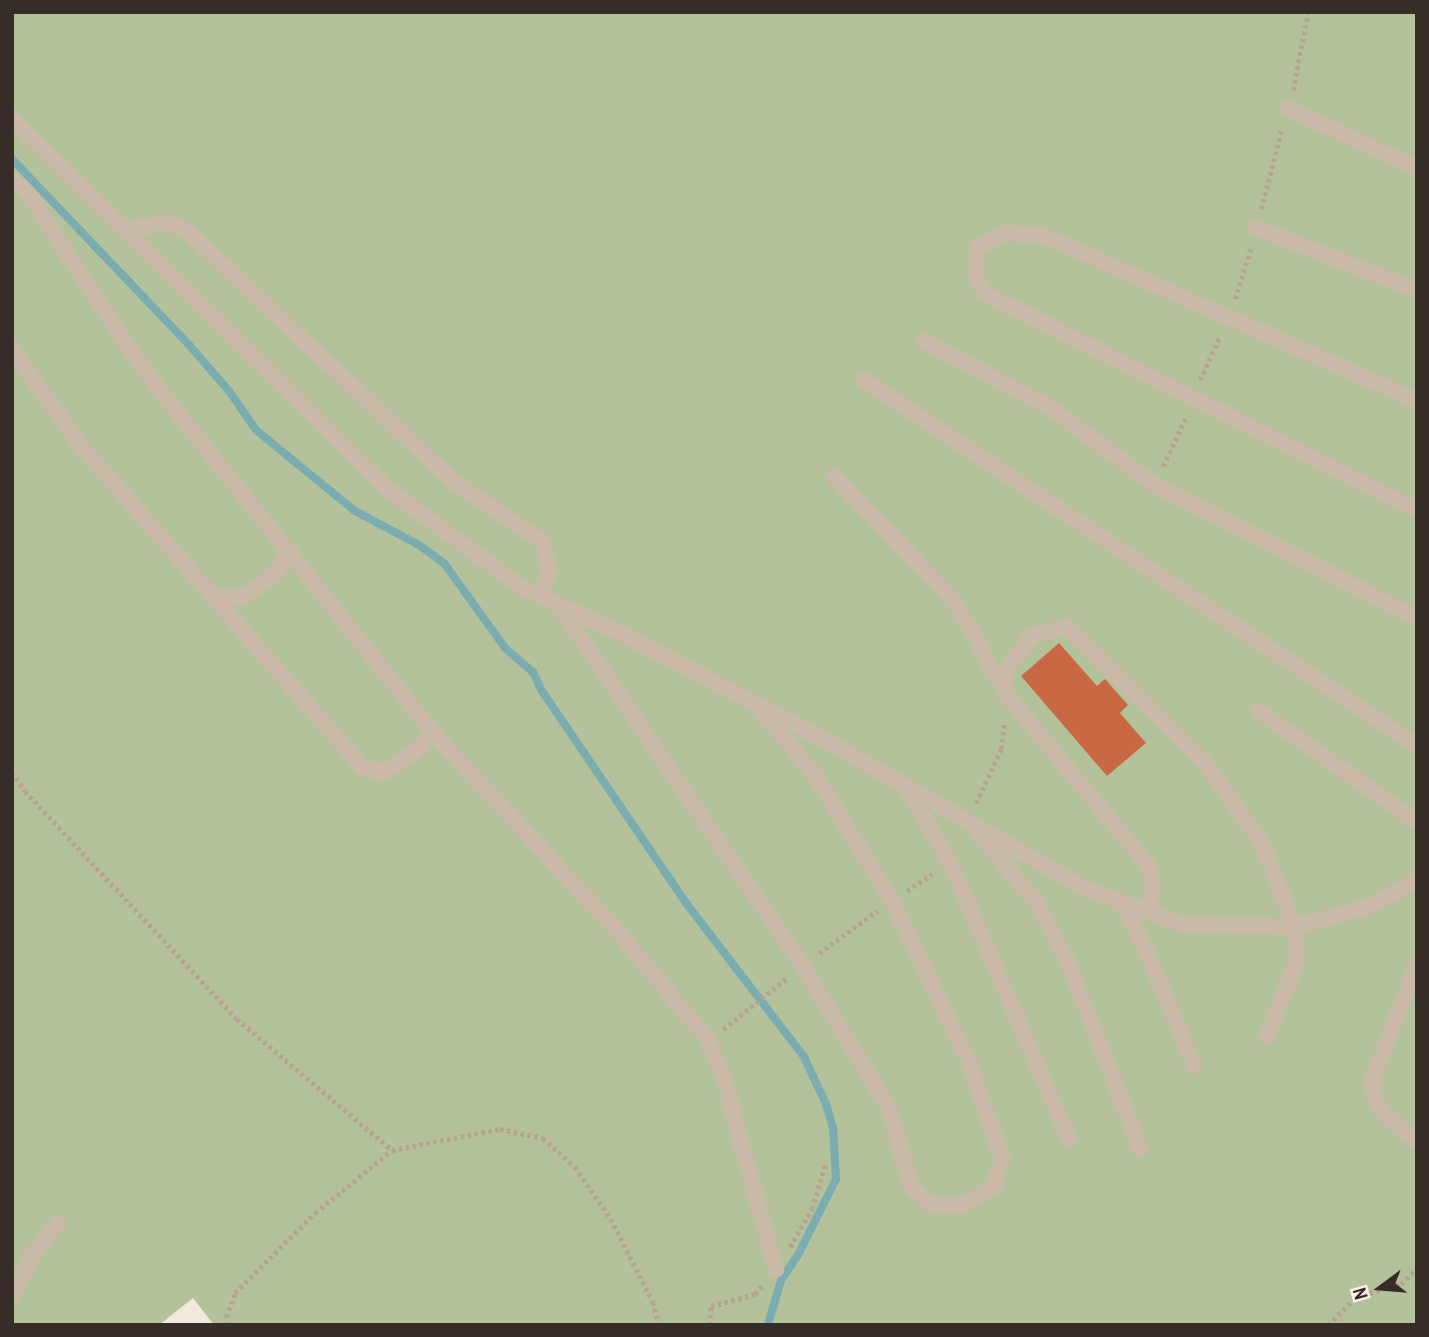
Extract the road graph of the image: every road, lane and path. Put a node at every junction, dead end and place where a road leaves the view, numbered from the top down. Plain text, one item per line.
1 (1308, 12) edge
2 (1287, 108) junction
3 (12, 119) edge
4 (1417, 168) edge
5 (12, 179) edge
6 (1256, 228) junction
7 (125, 230) junction
8 (1417, 290) edge
9 (1229, 316) junction
10 (923, 341) dead end
11 (12, 349) edge
12 (864, 380) dead end
13 (1192, 399) junction
14 (1417, 401) edge
15 (834, 478) dead end
16 (1155, 485) junction
17 (1417, 510) edge
18 (291, 552) junction
19 (538, 595) junction
20 (214, 598) junction
21 (558, 604) junction
22 (1417, 618) edge
23 (1005, 690) junction
24 (753, 702) junction
25 (1259, 711) dead end
26 (433, 733) junction
27 (1417, 746) edge
28 (12, 772) edge
29 (904, 785) junction
30 (968, 821) junction
31 (1417, 822) edge
32 (1414, 886) edge
33 (1122, 904) junction
34 (1147, 913) junction
35 (1296, 927) junction
36 (1417, 965) edge
37 (768, 996) dead end
38 (1267, 1036) dead end
39 (708, 1040) junction
40 (1194, 1066) dead end
41 (1069, 1139) dead end
42 (1417, 1142) edge
43 (1140, 1148) dead end
44 (392, 1150) junction
45 (58, 1223) dead end
46 (1417, 1268) edge
47 (776, 1270) dead end
48 (12, 1295) edge
49 (227, 1325) edge
50 (659, 1325) edge
51 (1328, 1325) edge

1 - 2 path
2 - 4 lane
2 - 6 path
3 - 7 lane
5 - 18 lane
6 - 8 lane
6 - 9 path
7 - 19 lane
7 - 19 lane
9 - 13 path
9 - 13 lane
9 - 14 lane
10 - 16 lane
11 - 20 lane
12 - 27 lane
13 - 16 path
13 - 17 lane
15 - 23 lane
16 - 22 lane
18 - 20 lane
18 - 26 lane
19 - 21 lane
20 - 26 lane
21 - 24 lane
21 - 24 lane
23 - 30 path
23 - 34 lane
23 - 35 lane
24 - 29 lane
25 - 31 lane
26 - 39 lane
28 - 44 path
29 - 30 lane
29 - 41 lane
30 - 33 lane
30 - 43 lane
32 - 35 lane
33 - 34 lane
33 - 40 lane
34 - 35 lane
35 - 38 lane
36 - 42 lane
37 - 39 path
39 - 47 lane
44 - 49 path
44 - 50 path
45 - 48 lane
46 - 51 path

